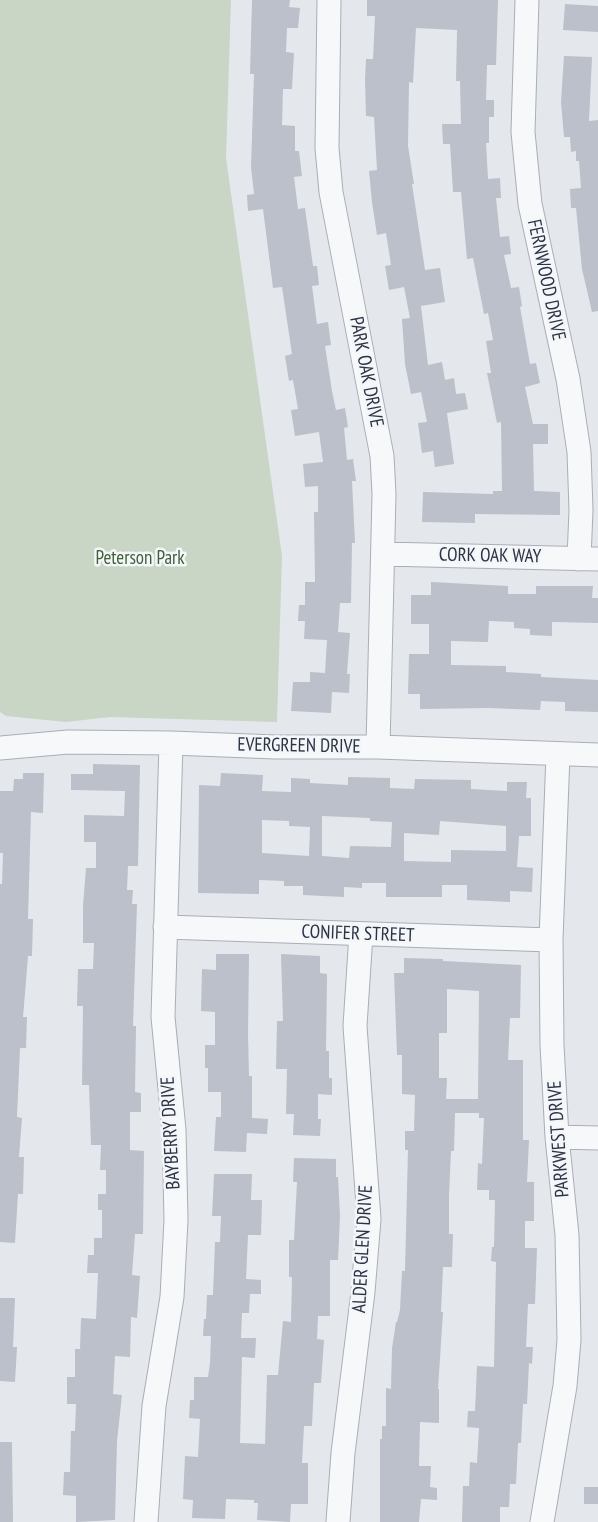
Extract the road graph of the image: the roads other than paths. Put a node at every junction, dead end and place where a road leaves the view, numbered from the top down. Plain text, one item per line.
1 (329, 0) edge
2 (527, 0) edge
3 (383, 554) junction
4 (588, 559) edge
5 (171, 743) junction
6 (379, 747) junction
7 (0, 748) edge
8 (558, 754) junction
9 (598, 755) edge
10 (165, 927) junction
11 (361, 934) junction
12 (551, 940) junction
13 (557, 1137) junction
14 (598, 1138) edge
15 (146, 1522) edge
16 (338, 1522) edge
17 (542, 1522) edge

1 - 3 street, PARK OAK DRIVE
2 - 4 street, FERNWOOD DRIVE
3 - 4 street, CORK OAK WAY
3 - 6 street, PARK OAK DRIVE
5 - 6 street, EVERGREEN DRIVE
5 - 7 street, EVERGREEN DRIVE
5 - 10 street, BAYBERRY DRIVE
6 - 8 street, EVERGREEN DRIVE
8 - 9 street, EVERGREEN DRIVE
8 - 12 street, PARKWEST DRIVE
10 - 11 street, CONIFER STREET
10 - 15 street, BAYBERRY DRIVE
11 - 12 street, CONIFER STREET
11 - 16 street, ALDER GLEN DRIVE
12 - 13 street, PARKWEST DRIVE
13 - 14 street
13 - 17 street, PARKWEST DRIVE

